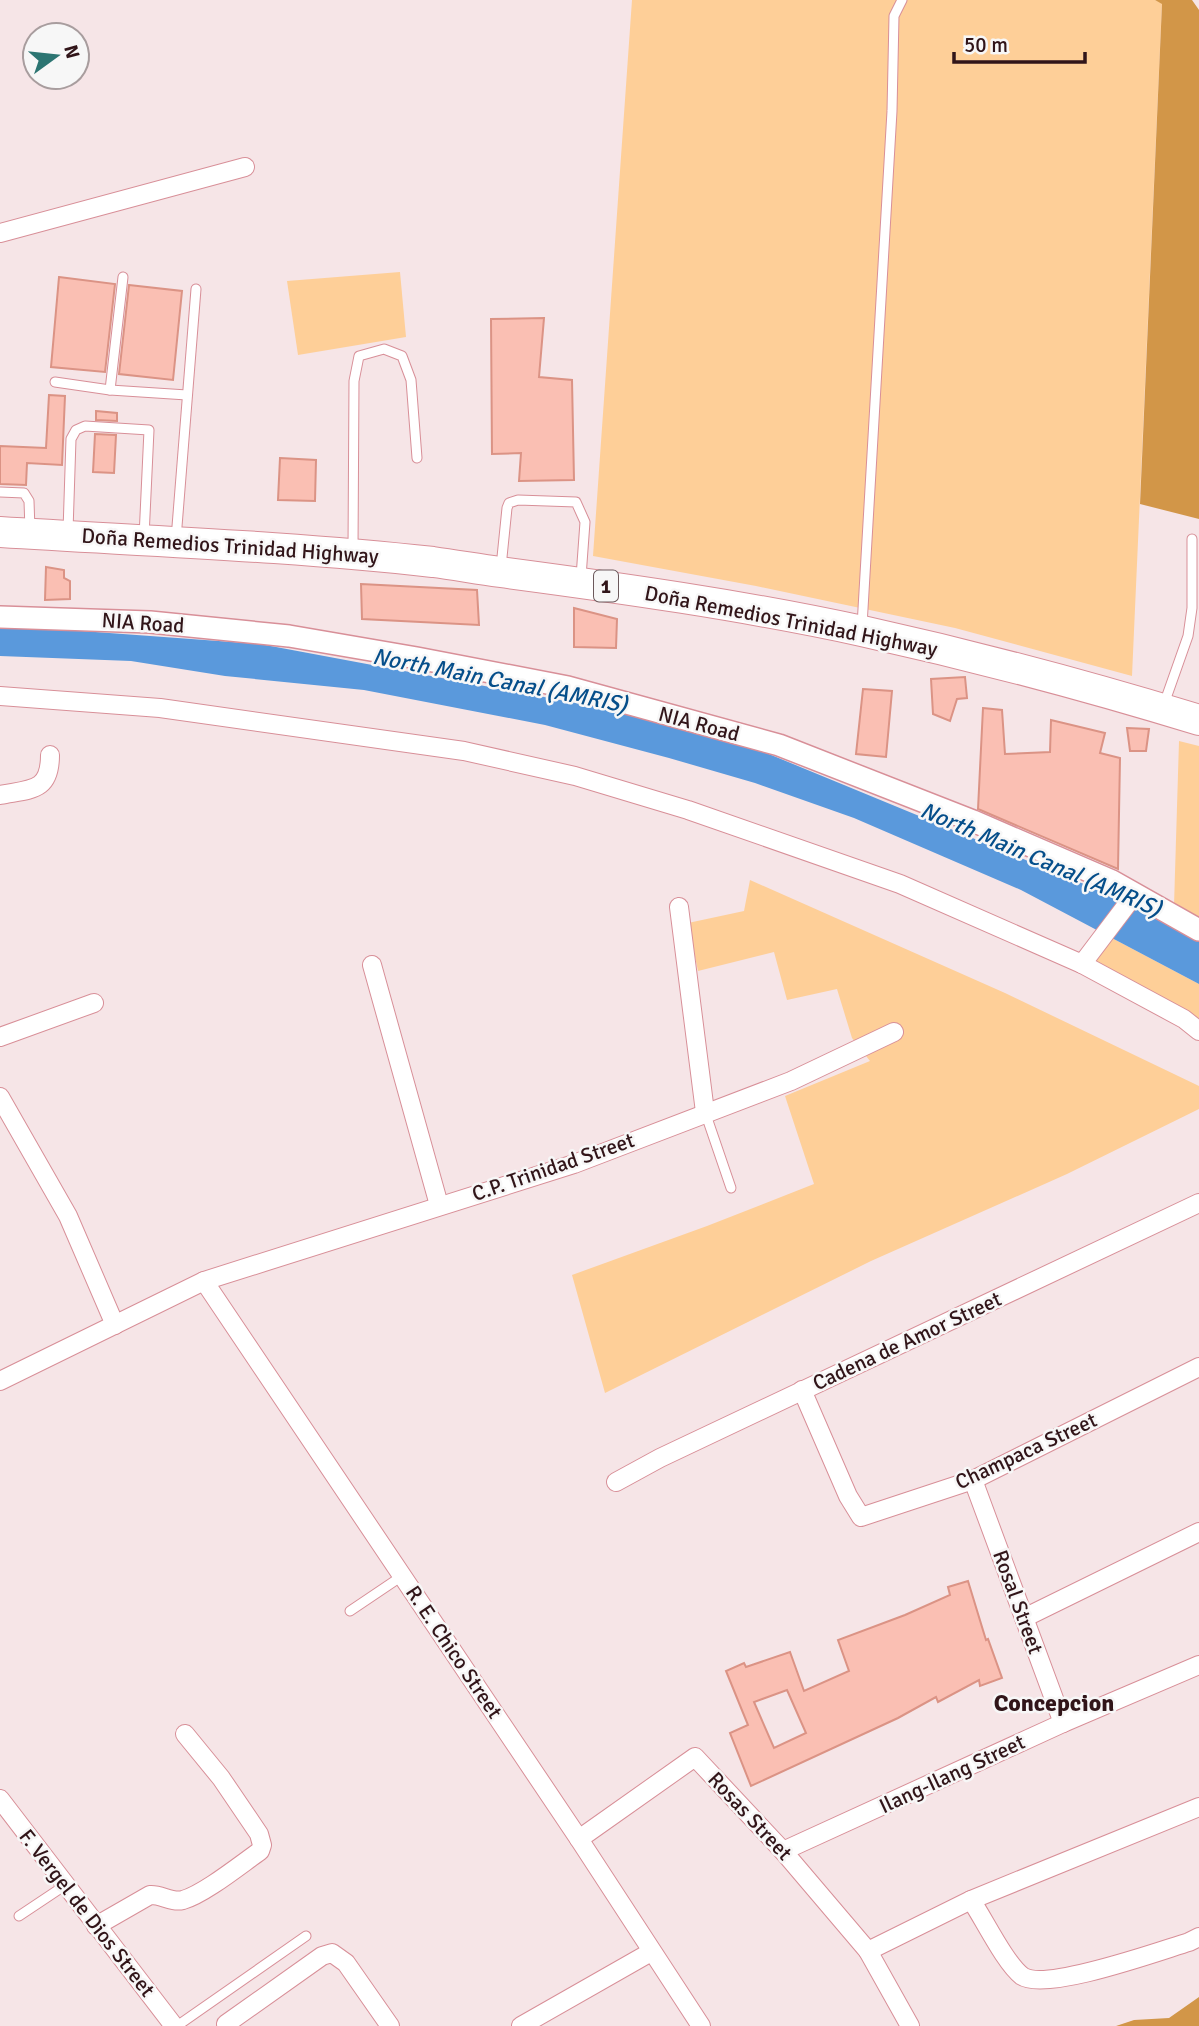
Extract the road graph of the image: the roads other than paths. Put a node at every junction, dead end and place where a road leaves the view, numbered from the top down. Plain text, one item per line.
1 (902, 0) edge
2 (245, 167) dead end
3 (0, 233) edge
4 (123, 277) dead end
5 (196, 289) dead end
6 (55, 382) dead end
7 (110, 390) junction
8 (187, 395) junction
9 (417, 458) dead end
10 (0, 492) edge
11 (0, 531) edge
12 (30, 534) junction
13 (68, 535) junction
14 (144, 539) junction
15 (1192, 539) dead end
16 (176, 541) junction
17 (1195, 553) edge
18 (352, 555) junction
19 (500, 572) junction
20 (581, 581) junction
21 (0, 617) edge
22 (862, 631) junction
23 (1188, 636) junction
24 (1199, 636) edge
25 (0, 696) edge
26 (1162, 709) junction
27 (1199, 720) edge
28 (50, 755) dead end
29 (0, 795) edge
30 (1131, 899) junction
31 (678, 907) dead end
32 (1199, 930) edge
33 (1082, 964) junction
34 (372, 965) dead end
35 (94, 1003) dead end
36 (1199, 1031) edge
37 (894, 1032) dead end
38 (0, 1037) edge
39 (1, 1101) edge
40 (705, 1112) junction
41 (732, 1188) dead end
42 (1199, 1203) edge
43 (439, 1205) junction
44 (204, 1281) junction
45 (115, 1325) junction
46 (1199, 1367) edge
47 (0, 1381) edge
48 (802, 1390) junction
49 (973, 1480) junction
50 (616, 1482) dead end
51 (1199, 1532) edge
52 (402, 1576) junction
53 (350, 1611) dead end
54 (1024, 1618) junction
55 (1199, 1665) edge
56 (1063, 1723) junction
57 (185, 1734) dead end
58 (0, 1799) edge
59 (1199, 1807) edge
60 (579, 1839) junction
61 (783, 1851) junction
62 (64, 1885) junction
63 (971, 1900) junction
64 (19, 1916) dead end
65 (96, 1926) junction
66 (306, 1936) dead end
67 (1199, 1937) edge
68 (868, 1951) junction
69 (651, 1952) junction
70 (531, 2023) edge
71 (226, 2024) dead end
72 (176, 2026) edge
73 (390, 2026) edge
74 (701, 2026) edge
75 (910, 2026) edge

1 - 22 lane
2 - 3 street
4 - 7 lane
5 - 8 lane
6 - 7 lane
7 - 8 lane
8 - 16 lane
9 - 18 lane
10 - 12 lane
11 - 12 highway, Doña Remedios Trinidad Highway / 1
12 - 13 highway, Doña Remedios Trinidad Highway / 1
13 - 14 highway, Doña Remedios Trinidad Highway / 1
13 - 14 lane
14 - 16 highway, Doña Remedios Trinidad Highway / 1
15 - 17 lane
16 - 18 highway, Doña Remedios Trinidad Highway / 1
17 - 23 lane
18 - 19 highway, Doña Remedios Trinidad Highway / 1
19 - 20 highway, Doña Remedios Trinidad Highway / 1
19 - 20 lane
20 - 22 highway, Doña Remedios Trinidad Highway / 1
21 - 30 street, NIA Road
22 - 26 highway, Doña Remedios Trinidad Highway / 1
23 - 24 lane
23 - 26 lane
25 - 33 street
26 - 27 highway, Doña Remedios Trinidad Highway / 1
28 - 29 street
30 - 32 street, NIA Road
30 - 33 street
31 - 40 street
33 - 36 street
34 - 43 street
35 - 38 street
37 - 40 street, C.P. Trinidad Street
39 - 45 street
40 - 41 lane
40 - 43 street, C.P. Trinidad Street
42 - 48 street, Cadena de Amor Street
43 - 44 street, C.P. Trinidad Street
44 - 45 street, C.P. Trinidad Street
44 - 52 street, R. E. Chico Street
45 - 47 street, C.P. Trinidad Street
46 - 49 street, Champaca Street
48 - 49 street, Champaca Street
48 - 50 street, Cadena de Amor Street
49 - 54 street, Rosal Street
51 - 54 street
52 - 53 lane
52 - 60 street, R. E. Chico Street
54 - 56 street, Rosal Street
55 - 56 street, Ilang-Ilang Street
56 - 61 street, Ilang-Ilang Street
57 - 65 street
58 - 62 street, F. Vergel de Dios Street
59 - 63 street
60 - 61 street, Rosas Street
60 - 69 street, R. E. Chico Street
61 - 68 street, Rosas Street
62 - 64 lane
62 - 65 street, F. Vergel de Dios Street
63 - 67 street
63 - 68 street
65 - 72 street, F. Vergel de Dios Street
66 - 72 lane
68 - 75 street, Rosas Street
69 - 70 street
69 - 74 street, R. E. Chico Street
71 - 73 street

